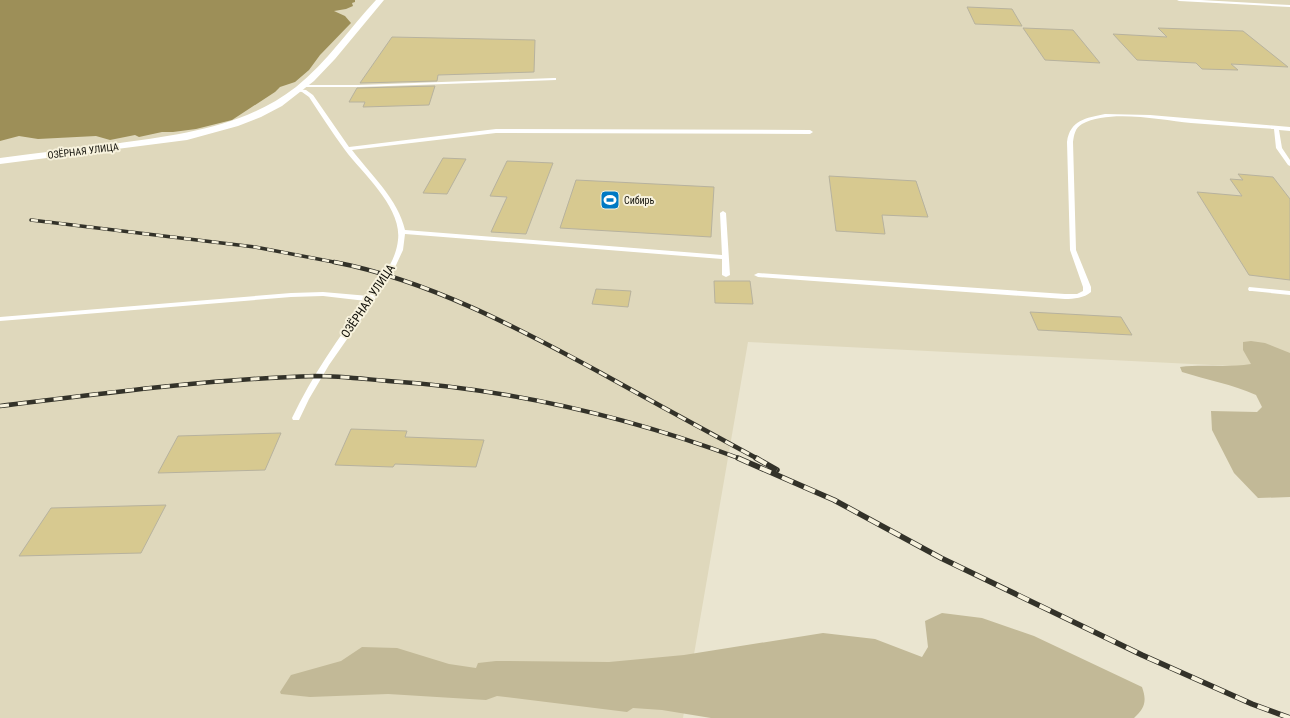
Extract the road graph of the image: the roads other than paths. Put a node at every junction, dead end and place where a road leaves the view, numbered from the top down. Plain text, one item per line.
1 (380, 0) edge
2 (1179, 0) edge
3 (1290, 6) edge
4 (554, 79) dead end
5 (301, 88) junction
6 (1276, 128) junction
7 (1290, 129) edge
8 (810, 132) dead end
9 (347, 149) junction
10 (0, 161) edge
11 (1290, 164) edge
12 (723, 213) dead end
13 (402, 232) junction
14 (725, 257) junction
15 (726, 275) dead end
16 (758, 275) dead end
17 (1252, 289) dead end
18 (1290, 293) edge
19 (371, 299) junction
20 (0, 319) edge
21 (296, 418) dead end

1 - 5 street, ОЗЁРНАЯ УЛИЦА
2 - 3 lane
4 - 5 lane
5 - 9 lane, ОЗЁРНАЯ УЛИЦА
5 - 10 street, ОЗЁРНАЯ УЛИЦА
6 - 7 lane
6 - 11 lane
6 - 16 lane
8 - 9 lane
9 - 13 lane, ОЗЁРНАЯ УЛИЦА
12 - 14 lane
13 - 14 lane
13 - 19 lane, ОЗЁРНАЯ УЛИЦА
14 - 15 lane
17 - 18 lane
19 - 20 lane
19 - 21 lane, ОЗЁРНАЯ УЛИЦА

